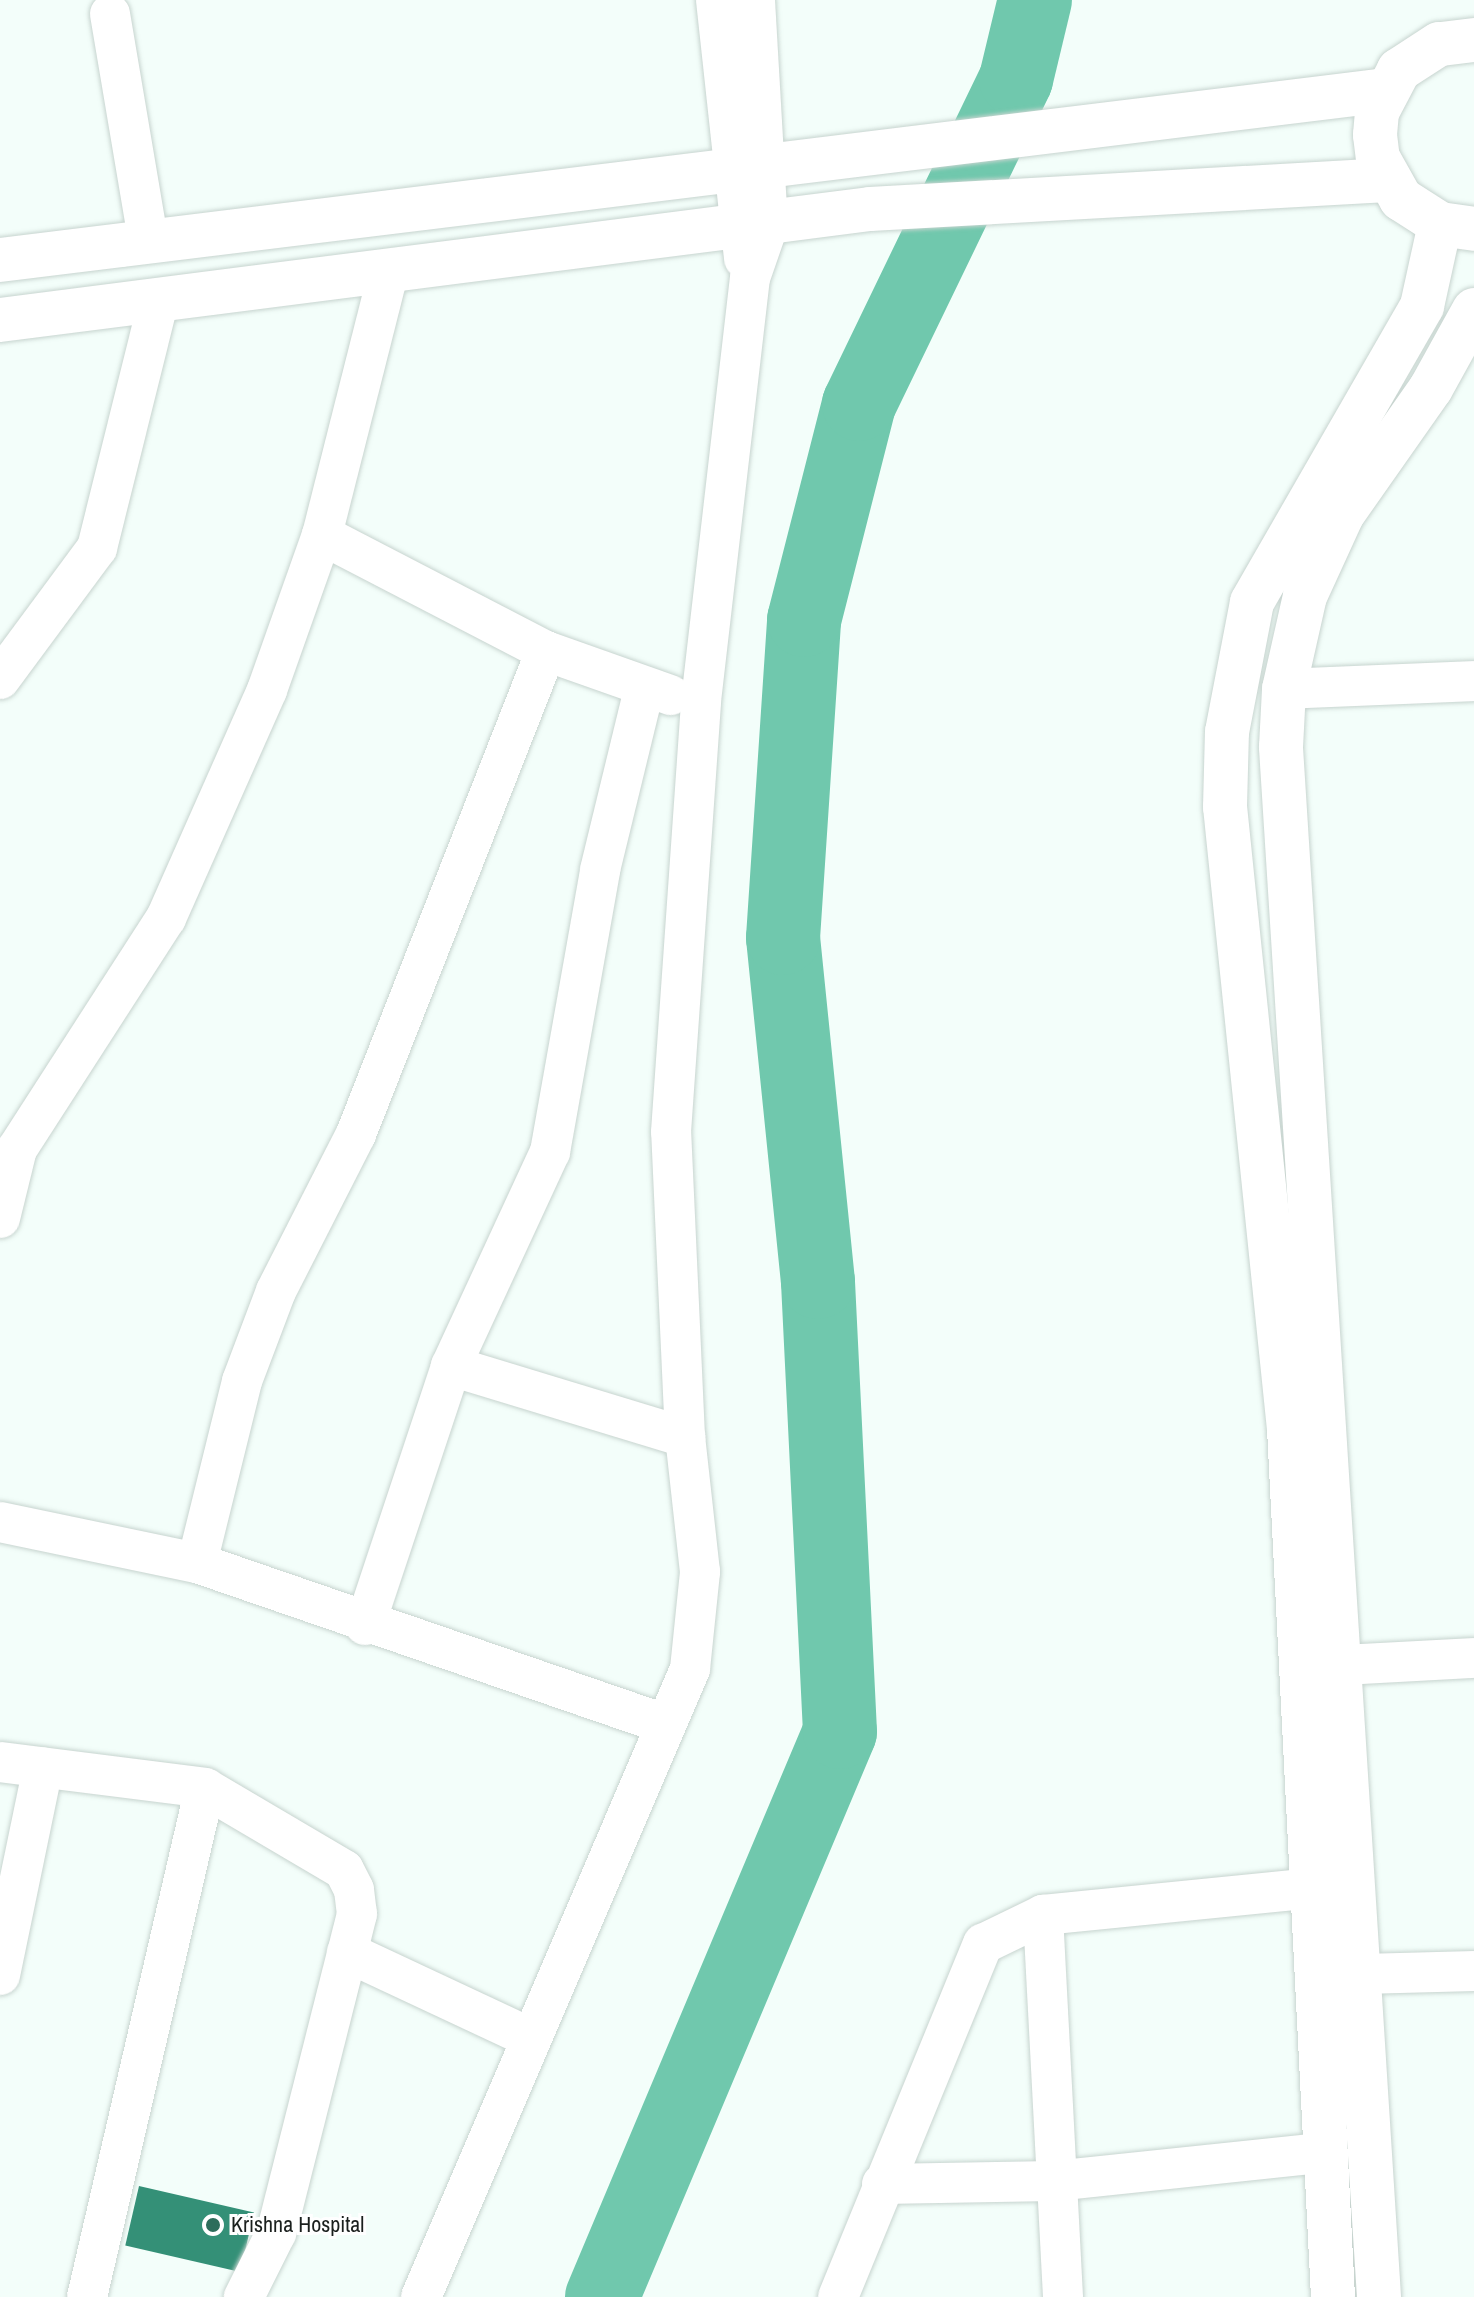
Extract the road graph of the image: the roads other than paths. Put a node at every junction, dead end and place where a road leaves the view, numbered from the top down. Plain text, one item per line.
1 (716, 0) edge
2 (755, 0) edge
3 (110, 14) dead end
4 (1470, 29) edge
5 (1386, 90) junction
6 (747, 165) junction
7 (1387, 180) junction
8 (1457, 226) edge
9 (752, 227) junction
10 (120, 247) junction
11 (0, 260) edge
12 (389, 271) junction
13 (159, 300) junction
14 (1474, 310) edge
15 (0, 320) edge
16 (322, 535) junction
17 (546, 651) junction
18 (0, 679) edge
19 (1474, 681) edge
20 (1284, 689) junction
21 (644, 690) junction
22 (701, 701) junction
23 (0, 1218) edge
24 (451, 1366) junction
25 (685, 1437) junction
26 (0, 1522) edge
27 (197, 1563) junction
28 (365, 1625) junction
29 (1474, 1658) edge
30 (1344, 1665) junction
31 (664, 1724) junction
32 (0, 1762) edge
33 (43, 1767) junction
34 (205, 1788) junction
35 (1314, 1888) junction
36 (1043, 1915) junction
37 (347, 1952) junction
38 (1474, 1971) edge
39 (1363, 1974) junction
40 (0, 1975) edge
41 (531, 2038) junction
42 (1322, 2153) junction
43 (1054, 2181) junction
44 (882, 2184) junction
45 (87, 2297) edge
46 (244, 2297) edge
47 (421, 2297) edge
48 (838, 2297) edge
49 (1063, 2297) edge
50 (1333, 2297) edge
51 (1379, 2297) edge

1 - 6 street
2 - 6 street
3 - 10 street
4 - 5 street
5 - 6 street
5 - 7 street
6 - 9 street
6 - 10 street
7 - 8 street
7 - 9 street
8 - 35 street
9 - 12 street
9 - 22 street
10 - 11 street
12 - 13 street
12 - 16 street
13 - 15 street
13 - 18 street
14 - 20 street
16 - 17 street
16 - 23 street
17 - 21 street
17 - 27 street
19 - 20 street
20 - 30 street
21 - 22 street
21 - 24 street
22 - 25 street
24 - 25 street
24 - 28 street
25 - 31 street
26 - 27 street
27 - 28 street
28 - 31 street
29 - 30 street
30 - 39 street
31 - 41 street
32 - 33 street
33 - 34 street
33 - 40 street
34 - 37 street
34 - 45 street
35 - 36 street
35 - 42 street
36 - 43 street
36 - 44 street
37 - 41 street
37 - 46 street
38 - 39 street
39 - 51 street
41 - 47 street
42 - 43 street
42 - 50 street
43 - 44 street
43 - 49 street
44 - 48 street

